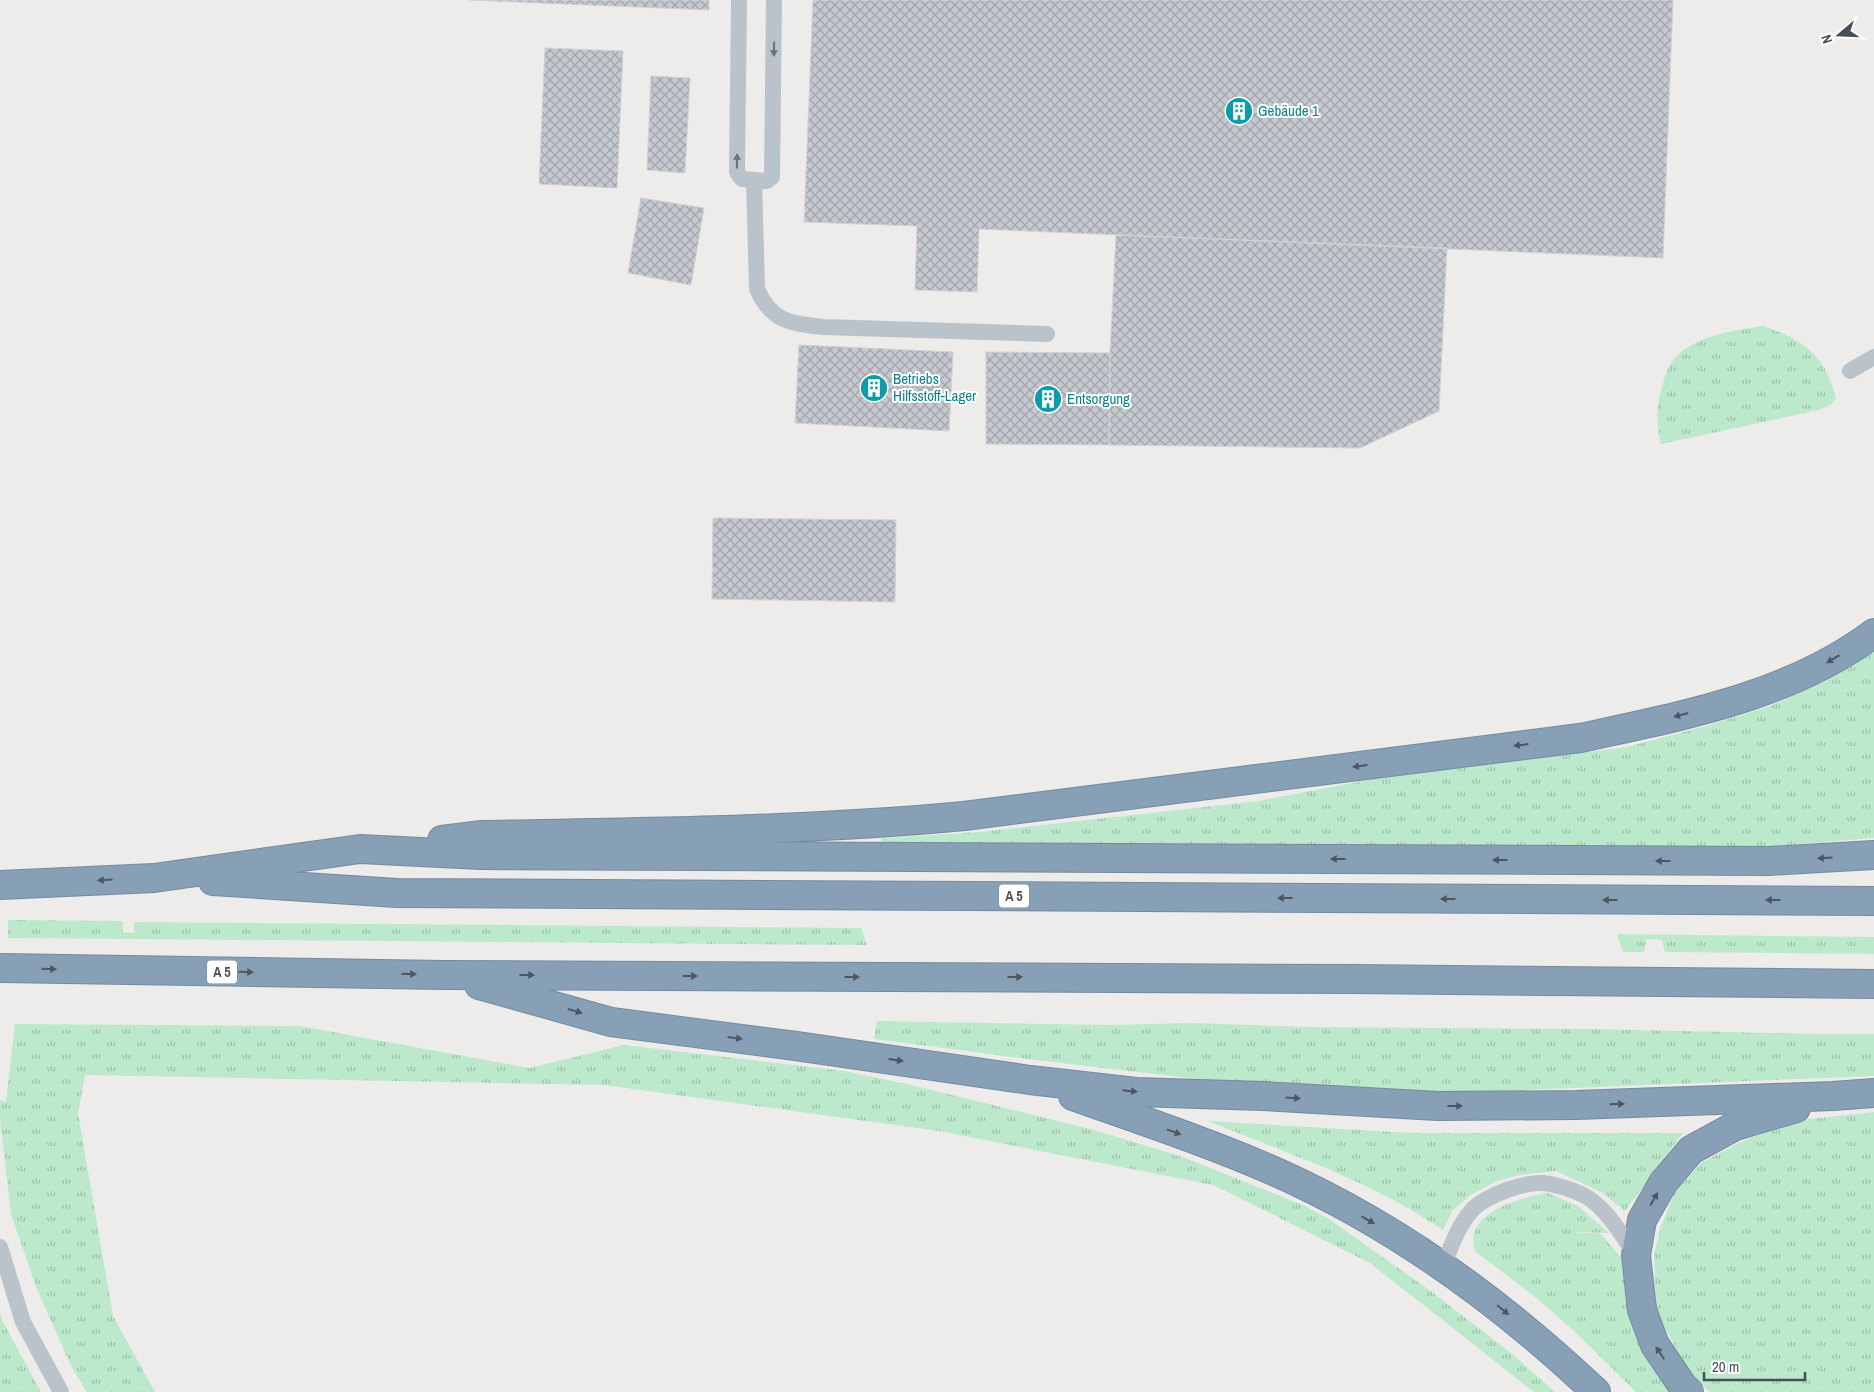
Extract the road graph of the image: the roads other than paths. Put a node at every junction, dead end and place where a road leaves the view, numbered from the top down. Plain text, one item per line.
1 (739, 0) edge
2 (774, 0) edge
3 (754, 180) junction
4 (1047, 334) dead end
5 (1874, 357) edge
6 (1850, 372) dead end
7 (1874, 633) edge
8 (360, 849) junction
9 (1874, 855) edge
10 (154, 878) junction
11 (0, 885) edge
12 (1874, 901) edge
13 (0, 968) edge
14 (444, 975) junction
15 (1874, 984) edge
16 (1030, 1080) junction
17 (1874, 1093) edge
18 (1833, 1096) junction
19 (0, 1247) edge
20 (1636, 1255) junction
21 (1443, 1266) junction
22 (61, 1392) edge
23 (1596, 1392) edge
24 (1689, 1392) edge

3 -> 1 lane
2 -> 3 lane
3 - 4 lane
5 - 6 lane
7 -> 8 highway
9 -> 8 highway
8 - 10 highway
10 -> 11 highway, A 5
12 -> 10 highway, A 5
13 -> 14 highway, A 5
14 -> 15 highway, A 5
14 -> 16 highway
16 -> 18 highway
16 -> 21 highway
17 - 18 highway
20 -> 18 highway
19 - 22 lane
20 - 21 lane
24 -> 20 highway
21 -> 23 highway

